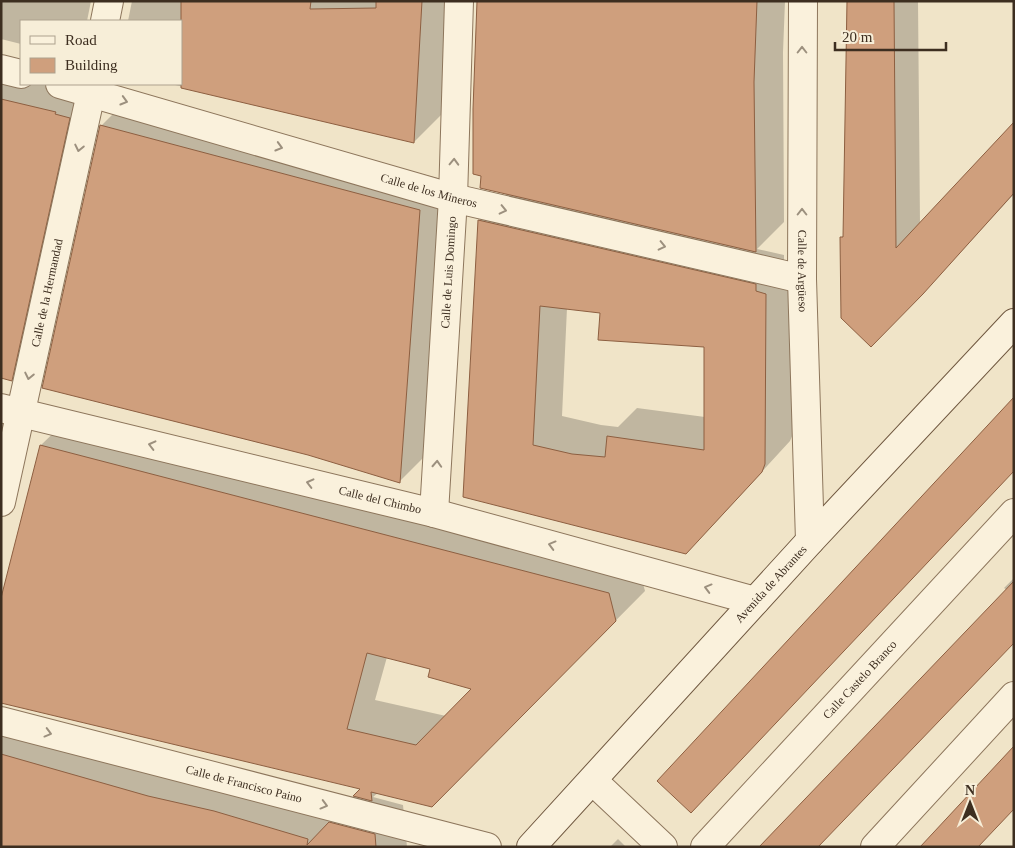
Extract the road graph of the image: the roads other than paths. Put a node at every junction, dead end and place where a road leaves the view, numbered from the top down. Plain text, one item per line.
1 (109, 1) edge
2 (459, 1) edge
3 (803, 1) edge
4 (105, 20) edge
5 (1, 68) edge
6 (20, 74) edge
7 (68, 85) edge
8 (92, 88) edge
9 (453, 198) junction
10 (802, 279) junction
11 (1014, 323) edge
12 (11, 410) edge
13 (1, 502) edge
14 (434, 513) junction
15 (1014, 513) edge
16 (810, 542) junction
17 (755, 601) junction
18 (1014, 696) edge
19 (1, 721) edge
20 (593, 781) junction
21 (487, 847) edge
22 (532, 847) edge
23 (663, 847) edge
24 (705, 847) edge
25 (875, 847) edge

1 - 4 street
9 -> 2 street, Calle de Luis Domingo
10 -> 3 street, Calle de Argüeso
5 - 6 street
7 - 8 street, Calle de los Mineros
8 -> 9 street, Calle de los Mineros
8 -> 12 street, Calle de la Hermandad
9 -> 10 street, Calle de los Mineros
14 -> 9 street, Calle de Luis Domingo
10 - 16 street, Calle de Argüeso
11 - 16 street, Avenida de Abrantes
12 - 13 street, Calle de la Hermandad
14 -> 12 street, Calle del Chimbo
17 -> 14 street, Calle del Chimbo
15 - 24 street, Calle Castelo Branco
16 - 17 street, Avenida de Abrantes
17 - 20 street, Avenida de Abrantes
18 - 25 street
19 -> 21 street, Calle de Francisco Paino
20 - 22 street, Avenida de Abrantes
20 - 23 street

